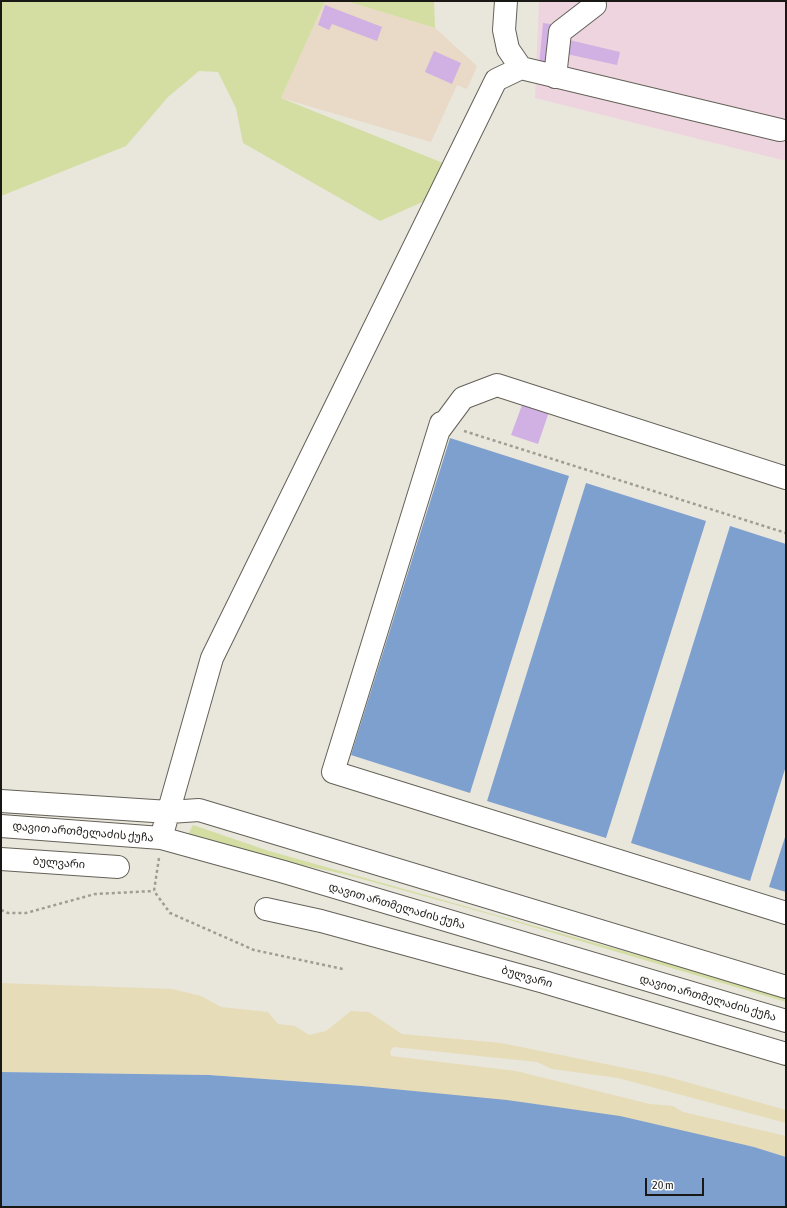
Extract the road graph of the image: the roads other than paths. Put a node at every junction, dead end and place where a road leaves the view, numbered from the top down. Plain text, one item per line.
1 (506, 1) edge
2 (595, 5) dead end
3 (520, 68) junction
4 (555, 78) junction
5 (780, 130) dead end
6 (786, 478) edge
7 (1, 801) edge
8 (169, 812) junction
9 (1, 826) edge
10 (160, 838) junction
11 (1, 859) edge
12 (118, 867) dead end
13 (266, 909) dead end
14 (786, 913) edge
15 (786, 987) edge
16 (786, 1021) edge
17 (786, 1054) edge

1 - 3 street
2 - 4 street
3 - 4 street
3 - 8 street
4 - 5 street
6 - 14 street
7 - 8 street
8 - 10 street
8 - 15 street
9 - 10 street, დავით ართმელაძის ქუჩა
10 - 16 street, დავით ართმელაძის ქუჩა
11 - 12 street, ბულვარი
13 - 17 street, ბულვარი

